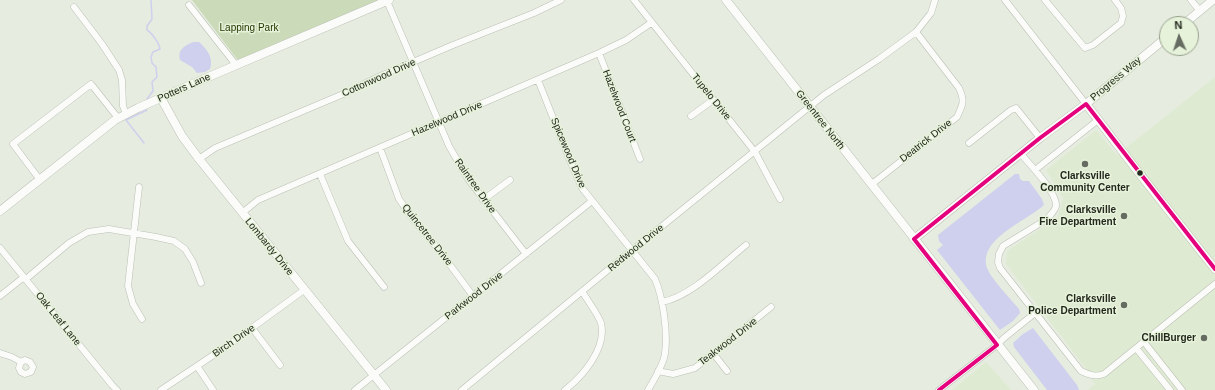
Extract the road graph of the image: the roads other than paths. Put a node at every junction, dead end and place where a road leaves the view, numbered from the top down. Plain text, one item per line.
1 (388, 0) edge
2 (561, 0) edge
3 (634, 0) edge
4 (726, 0) edge
5 (935, 0) edge
6 (1005, 0) edge
7 (1046, 0) edge
8 (1115, 0) edge
9 (1191, 0) edge
10 (1213, 0) edge
11 (189, 5) dead end
12 (74, 7) dead end
13 (1200, 11) junction
14 (1194, 16) edge
15 (651, 23) junction
16 (916, 32) junction
17 (1159, 45) edge
18 (599, 53) junction
19 (413, 62) junction
20 (236, 65) junction
21 (538, 80) junction
22 (161, 98) junction
23 (713, 100) junction
24 (1086, 104) junction
25 (810, 107) junction
26 (126, 114) junction
27 (691, 116) dead end
28 (118, 118) junction
29 (1098, 120) junction
30 (439, 122) junction
31 (1040, 138) junction
32 (969, 143) dead end
33 (380, 148) junction
34 (755, 152) junction
35 (1021, 154) junction
36 (199, 159) junction
37 (640, 159) dead end
38 (1035, 170) junction
39 (320, 174) junction
40 (40, 180) junction
41 (510, 180) dead end
42 (872, 184) junction
43 (139, 188) dead end
44 (780, 199) dead end
45 (483, 200) junction
46 (592, 201) junction
47 (0, 211) edge
48 (242, 213) junction
49 (134, 234) junction
50 (914, 239) junction
51 (746, 245) dead end
52 (0, 248) edge
53 (632, 251) junction
54 (526, 254) junction
55 (1215, 269) edge
56 (25, 278) junction
57 (202, 283) dead end
58 (1215, 284) edge
59 (384, 287) dead end
60 (304, 290) junction
61 (582, 292) junction
62 (0, 296) edge
63 (473, 296) junction
64 (662, 302) junction
65 (771, 307) dead end
66 (1035, 313) junction
67 (142, 319) dead end
68 (252, 328) junction
69 (1144, 342) junction
70 (997, 345) junction
71 (1134, 349) junction
72 (0, 353) edge
73 (713, 353) junction
74 (21, 362) dead end
75 (280, 365) dead end
76 (197, 366) junction
77 (658, 371) junction
78 (727, 371) dead end
79 (374, 375) junction
80 (117, 390) edge
81 (161, 390) edge
82 (213, 390) edge
83 (355, 390) edge
84 (386, 390) edge
85 (462, 390) edge
86 (565, 390) edge
87 (648, 390) edge
88 (939, 390) edge
89 (1034, 390) edge
90 (1170, 390) edge
91 (1182, 390) edge

1 - 19 street, Raintree Drive
1 - 20 street, Potters Lane
2 - 19 street, Cottonwood Drive
3 - 15 street, Tupelo Drive
4 - 25 street, Greentree North
5 - 16 street, Redwood Drive
6 - 24 street
7 - 8 street
9 - 13 street
10 - 13 street
11 - 20 street
12 - 26 street
13 - 14 street
15 - 18 street, Hazelwood Drive
15 - 23 street, Tupelo Drive
16 - 25 street, Redwood Drive
16 - 42 street, Deatrick Drive
17 - 24 street, Progress Way
18 - 21 street, Hazelwood Drive
18 - 37 street, Hazelwood Court
19 - 30 street, Raintree Drive
19 - 36 street, Cottonwood Drive
20 - 22 street, Potters Lane
21 - 30 street, Hazelwood Drive
21 - 46 street, Spicewood Drive
22 - 26 street, Potters Lane
22 - 36 street, Lombardy Drive
23 - 27 street
23 - 34 street, Tupelo Drive
24 - 29 street
24 - 31 street, Progress Way
25 - 34 street, Redwood Drive
25 - 42 street, Greentree North
26 - 28 street, Potters Lane
28 - 40 street, Potters Lane
28 - 40 street
29 - 38 street
29 - 55 street
30 - 33 street, Hazelwood Drive
30 - 45 street, Raintree Drive
31 - 32 street
31 - 35 street, Progress Way
33 - 39 street, Hazelwood Drive
33 - 63 street, Quincetree Drive
34 - 44 street, Tupelo Drive
34 - 53 street, Redwood Drive
35 - 38 street
35 - 50 street, Progress Way
36 - 48 street, Lombardy Drive
38 - 66 street
39 - 48 street, Hazelwood Drive
39 - 59 street
40 - 47 street, Potters Lane
41 - 45 street
42 - 50 street, Greentree North
43 - 49 street
45 - 54 street, Raintree Drive
46 - 53 street, Spicewood Drive
46 - 54 street, Parkwood Drive
48 - 60 street, Lombardy Drive
49 - 56 street
49 - 57 street
49 - 67 street
50 - 70 street, Greentree North
51 - 64 street
52 - 56 street, Oak Leaf Lane
53 - 61 street, Redwood Drive
53 - 64 street, Spicewood Drive
54 - 63 street, Parkwood Drive
56 - 62 street
56 - 80 street, Oak Leaf Lane
58 - 69 street
60 - 68 street, Birch Drive
60 - 79 street, Lombardy Drive
61 - 85 street, Redwood Drive
61 - 86 street
63 - 79 street, Parkwood Drive
64 - 77 street, Spicewood Drive
65 - 73 street, Teakwood Drive
66 - 70 street
66 - 71 street
68 - 75 street
68 - 76 street, Birch Drive
69 - 71 street
69 - 91 street
70 - 88 street
70 - 89 street, Greentree North
71 - 90 street
72 - 74 street
73 - 77 street, Teakwood Drive
73 - 78 street
76 - 81 street, Birch Drive
76 - 82 street
77 - 87 street, Spicewood Drive
79 - 83 street, Parkwood Drive
79 - 84 street, Lombardy Drive

